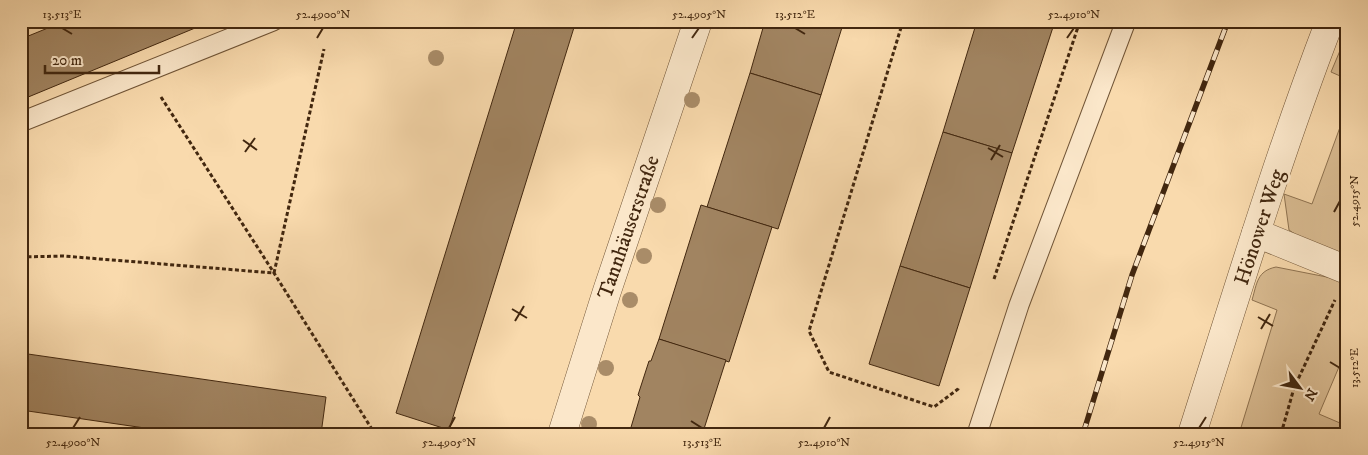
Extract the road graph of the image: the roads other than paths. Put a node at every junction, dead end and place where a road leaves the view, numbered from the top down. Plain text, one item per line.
1 (273, 21) edge
2 (698, 21) edge
3 (1126, 21) edge
4 (1330, 21) edge
5 (21, 122) edge
6 (1256, 234) junction
7 (1343, 282) edge
8 (562, 434) edge
9 (978, 434) edge
10 (1192, 434) edge

1 - 5 lane
2 - 8 street, Tannhäuserstraße
3 - 9 lane
4 - 6 street, Hönower Weg
6 - 7 street
6 - 10 street, Hönower Weg

